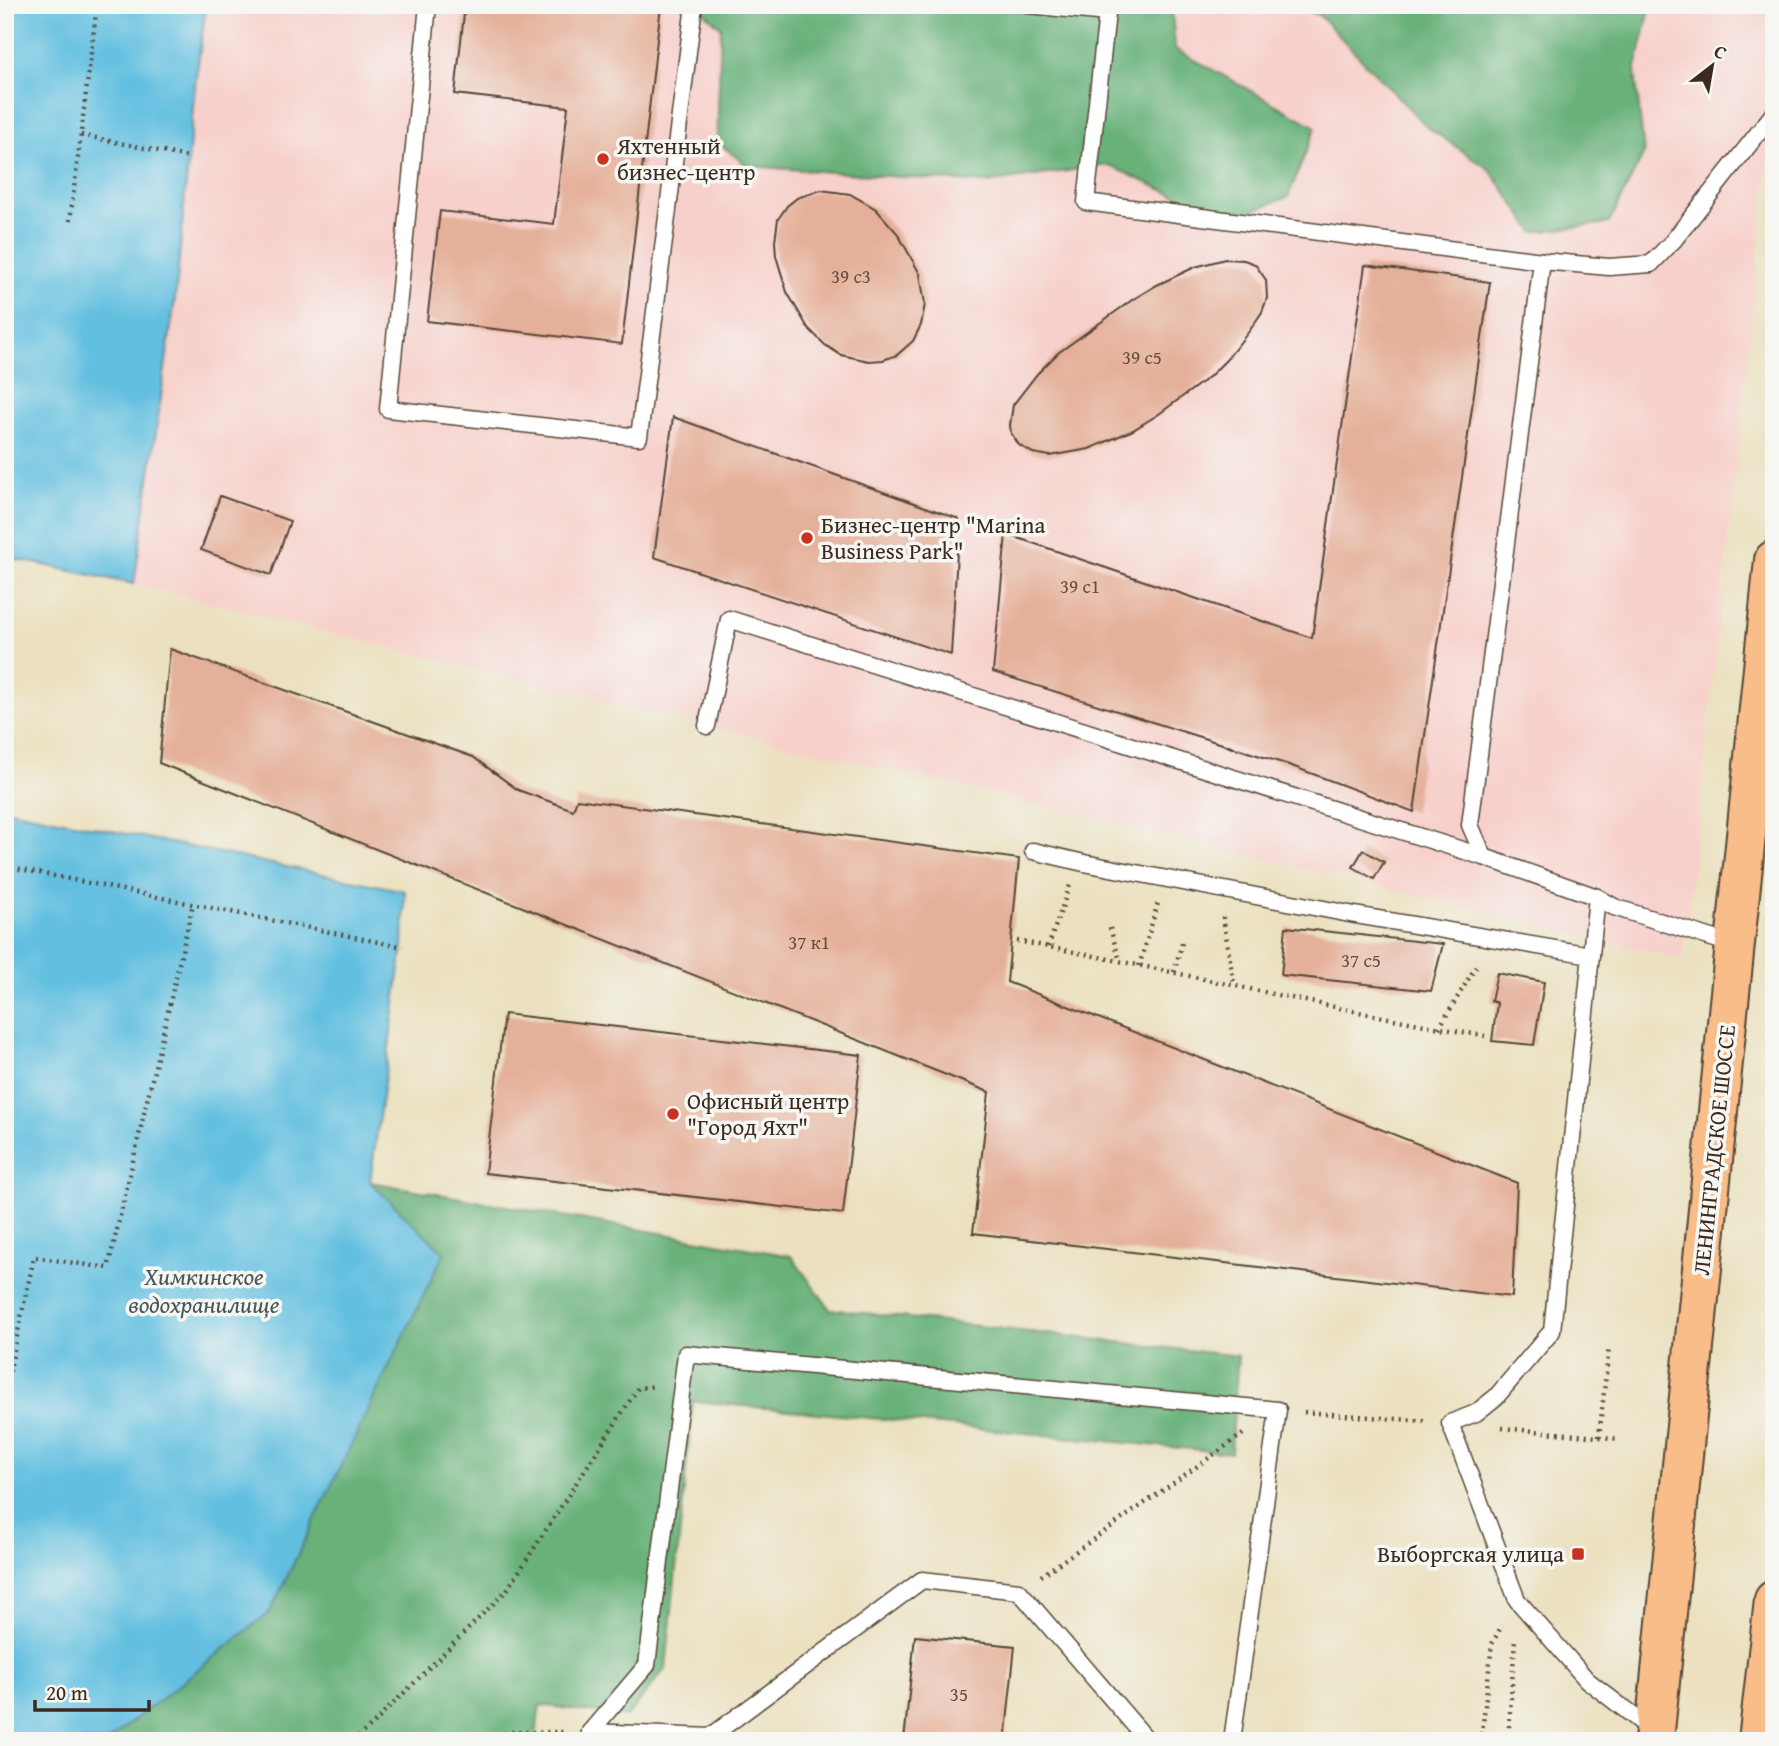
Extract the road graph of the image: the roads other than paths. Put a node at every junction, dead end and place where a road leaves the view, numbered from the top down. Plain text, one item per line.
1 (428, 5) edge
2 (694, 5) edge
3 (1029, 5) edge
4 (1108, 9) edge
5 (1774, 113) edge
6 (1542, 261) junction
7 (1774, 560) edge
8 (707, 726) dead end
9 (1033, 851) dead end
10 (1484, 857) junction
11 (1597, 897) junction
12 (1734, 945) junction
13 (1591, 955) junction
14 (1774, 1600) edge
15 (590, 1736) edge
16 (1654, 1737) edge
17 (1148, 1741) edge
18 (1232, 1741) edge
19 (1758, 1741) edge

1 - 2 lane
3 - 4 lane
4 - 6 lane
5 - 6 lane
6 - 10 lane
7 - 12 main road, ЛЕНИНГРАДСКОЕ ШОССЕ
8 - 10 lane
9 - 13 lane
10 - 11 lane
11 - 12 lane
11 - 13 lane
12 - 16 main road, ЛЕНИНГРАДСКОЕ ШОССЕ
13 - 16 lane
14 - 19 main road
15 - 17 lane
15 - 18 lane

